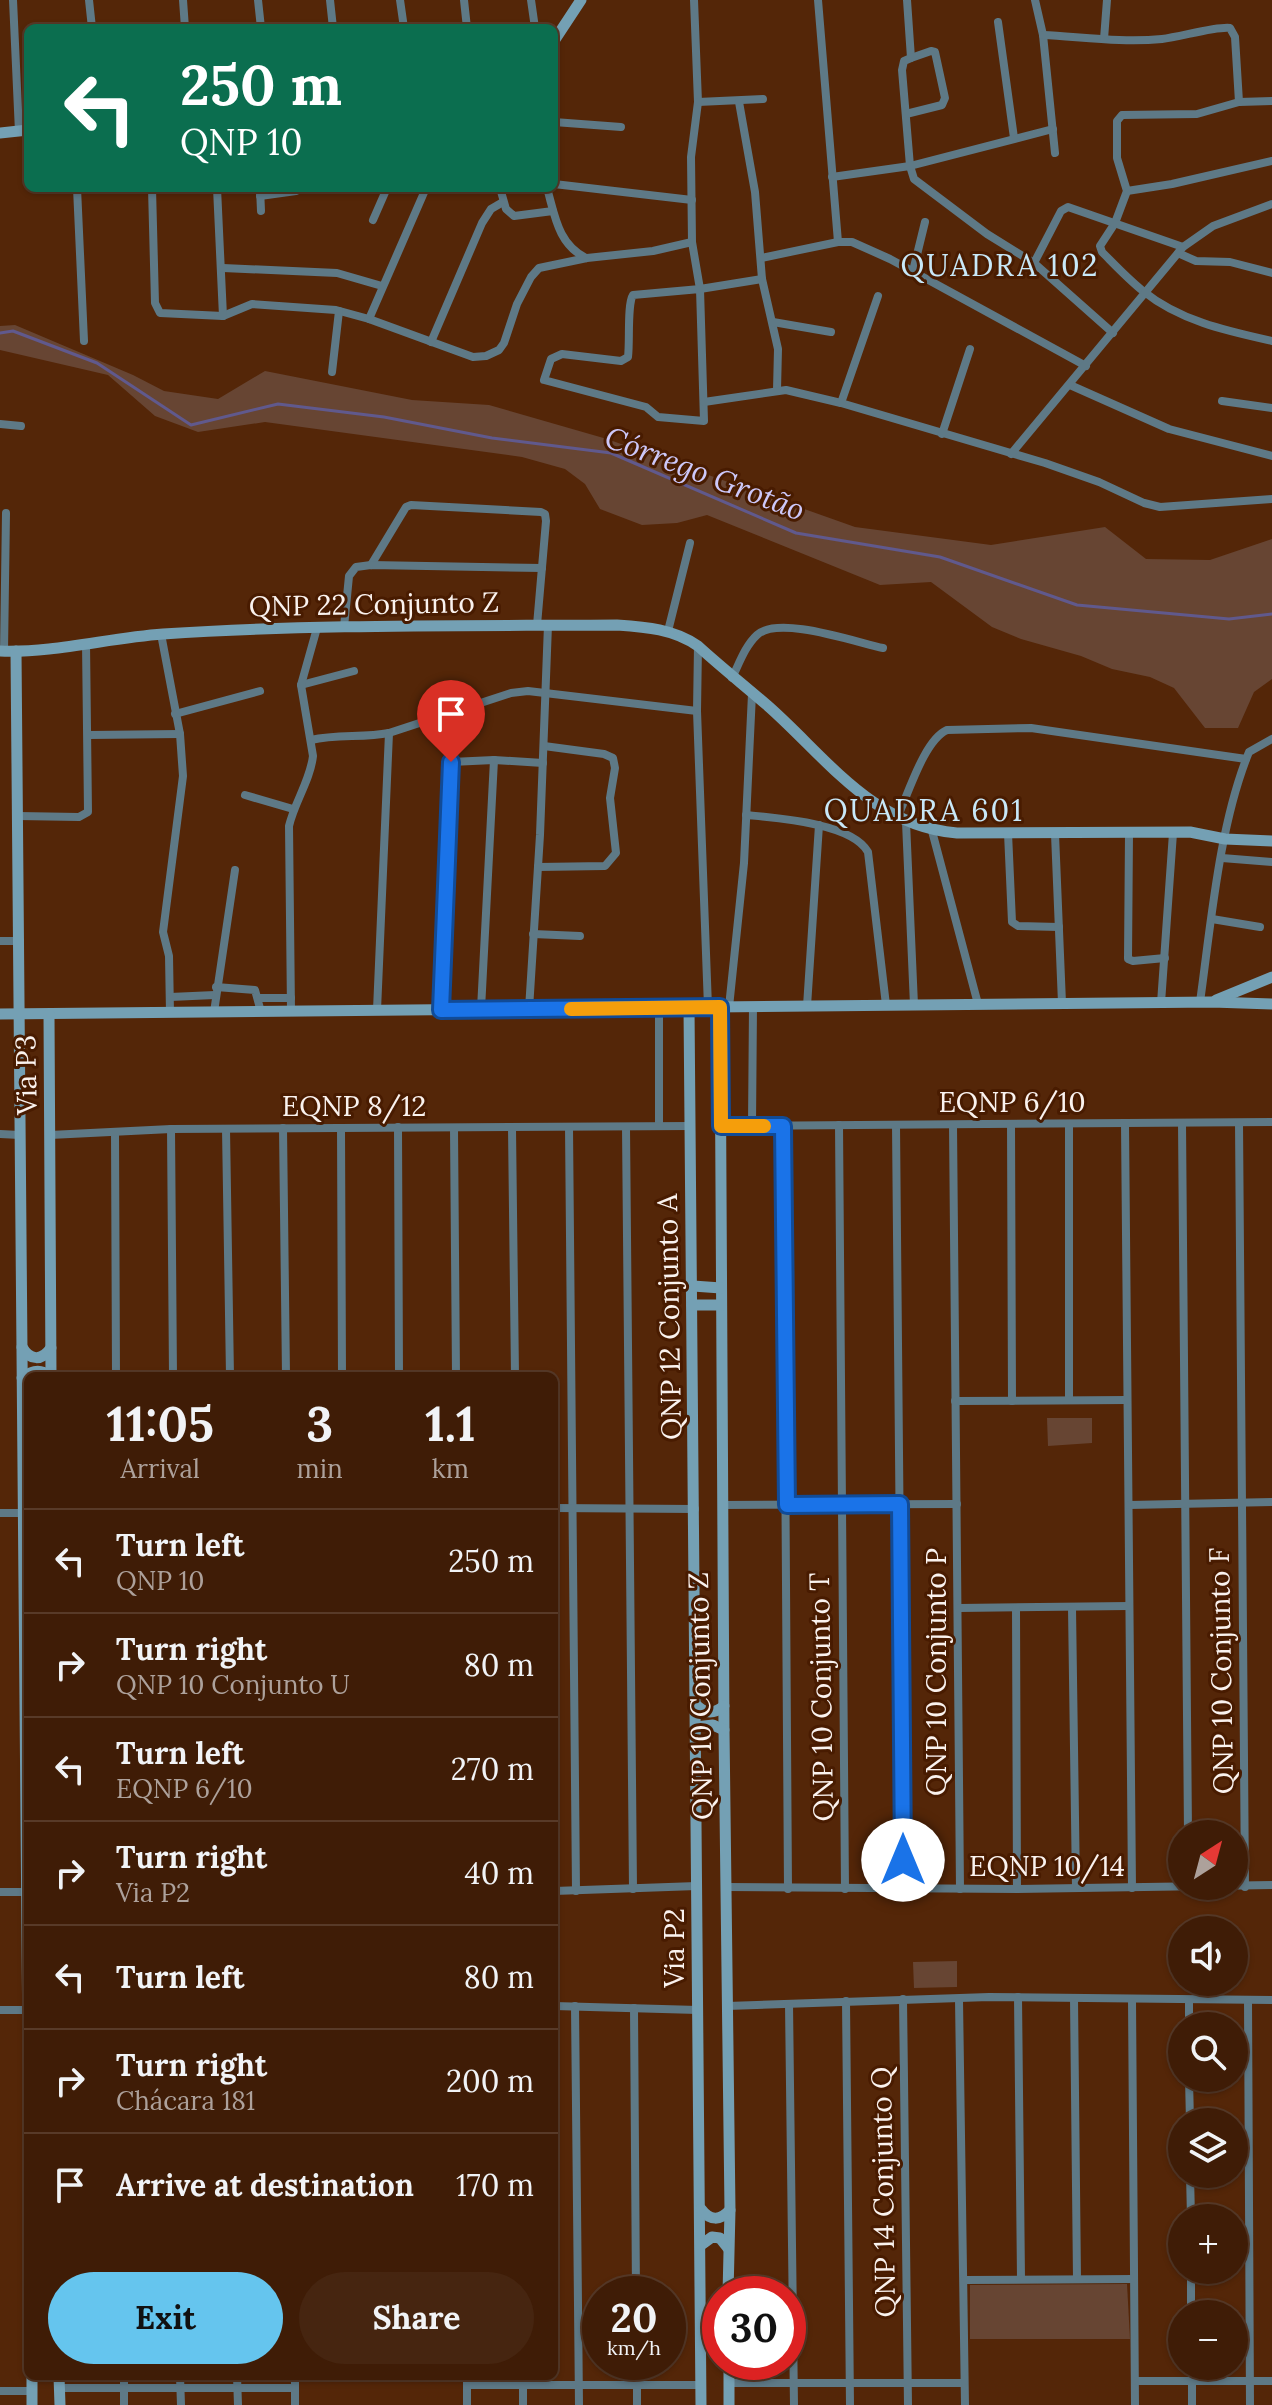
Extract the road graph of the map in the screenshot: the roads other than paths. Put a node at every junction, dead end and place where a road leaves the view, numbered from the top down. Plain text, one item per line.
1 (13, 0) edge
2 (89, 0) edge
3 (183, 0) edge
4 (258, 0) edge
5 (330, 0) edge
6 (400, 0) edge
7 (464, 0) edge
8 (531, 0) edge
9 (581, 0) edge
10 (694, 0) edge
11 (818, 0) edge
12 (907, 0) edge
13 (1035, 0) edge
14 (1107, 0) edge
15 (998, 22) dead end
16 (92, 24) edge
17 (185, 24) edge
18 (261, 24) edge
19 (333, 24) edge
20 (403, 24) edge
21 (467, 24) edge
22 (534, 24) edge
23 (558, 35) edge
24 (1043, 35) junction
25 (1104, 39) junction
26 (911, 58) junction
27 (763, 99) dead end
28 (1272, 101) edge
29 (698, 102) junction
30 (739, 102) junction
31 (1239, 102) junction
32 (906, 114) junction
33 (558, 122) edge
34 (621, 127) dead end
35 (1053, 129) junction
36 (24, 131) edge
37 (0, 133) edge
38 (1014, 138) junction
39 (1055, 153) dead end
40 (1272, 161) edge
41 (910, 166) junction
42 (832, 177) junction
43 (558, 184) edge
44 (1127, 191) junction
45 (77, 192) edge
46 (152, 192) edge
47 (217, 192) edge
48 (260, 192) edge
49 (385, 192) edge
50 (424, 192) edge
51 (501, 192) edge
52 (548, 192) edge
53 (692, 200) junction
54 (503, 202) junction
55 (1272, 204) edge
56 (261, 211) dead end
57 (553, 211) junction
58 (373, 220) dead end
59 (925, 222) dead end
60 (1115, 223) junction
61 (692, 242) junction
62 (838, 242) junction
63 (1181, 250) junction
64 (587, 258) junction
65 (761, 258) junction
66 (1034, 263) junction
67 (223, 268) junction
68 (913, 271) junction
69 (1272, 273) edge
70 (762, 279) junction
71 (382, 286) junction
72 (700, 289) junction
73 (1144, 292) junction
74 (878, 296) dead end
75 (339, 311) junction
76 (228, 315) junction
77 (369, 319) junction
78 (773, 322) junction
79 (831, 332) dead end
80 (1113, 333) junction
81 (84, 341) dead end
82 (1272, 341) edge
83 (431, 342) junction
84 (970, 349) dead end
85 (1086, 366) junction
86 (332, 372) dead end
87 (1070, 385) junction
88 (777, 390) junction
89 (1222, 401) dead end
90 (704, 402) junction
91 (841, 403) junction
92 (1272, 408) edge
93 (0, 424) edge
94 (21, 426) dead end
95 (942, 434) junction
96 (1011, 454) junction
97 (1272, 456) edge
98 (1272, 499) edge
99 (6, 513) dead end
100 (690, 543) dead end
101 (371, 565) junction
102 (542, 568) junction
103 (543, 625) junction
104 (344, 627) junction
105 (317, 628) junction
106 (668, 631) junction
107 (161, 634) junction
108 (86, 643) junction
109 (698, 646) junction
110 (883, 648) dead end
111 (7, 651) edge
112 (354, 671) dead end
113 (732, 678) junction
114 (301, 685) junction
115 (260, 691) dead end
116 (545, 691) junction
117 (752, 694) junction
118 (697, 711) junction
119 (453, 712) junction
120 (175, 714) junction
121 (389, 733) junction
122 (180, 734) junction
123 (89, 735) junction
124 (1272, 739) edge
125 (311, 740) junction
126 (544, 746) junction
127 (1246, 759) junction
128 (494, 760) junction
129 (451, 762) junction
130 (543, 763) junction
131 (245, 795) dead end
132 (293, 809) junction
133 (746, 815) junction
134 (18, 816) junction
135 (902, 820) junction
136 (819, 825) junction
137 (932, 831) junction
138 (1008, 833) junction
139 (1173, 833) junction
140 (1055, 834) junction
141 (1129, 834) junction
142 (1225, 839) junction
143 (1272, 841) edge
144 (1222, 858) junction
145 (1272, 862) edge
146 (538, 867) junction
147 (235, 870) dead end
148 (1212, 919) junction
149 (1059, 927) junction
150 (1260, 927) dead end
151 (533, 934) junction
152 (580, 936) dead end
153 (0, 941) edge
154 (20, 941) junction
155 (1165, 958) junction
156 (1272, 977) edge
157 (216, 991) junction
158 (170, 997) junction
159 (259, 998) junction
160 (1206, 1002) junction
161 (1062, 1003) junction
162 (1161, 1003) junction
163 (978, 1004) junction
164 (1272, 1004) edge
165 (291, 1005) junction
166 (886, 1005) junction
167 (914, 1005) junction
168 (753, 1006) junction
169 (807, 1006) junction
170 (659, 1007) junction
171 (689, 1007) junction
172 (719, 1007) junction
173 (481, 1009) junction
174 (529, 1009) junction
175 (377, 1010) junction
176 (441, 1010) junction
177 (214, 1012) junction
178 (261, 1012) junction
179 (170, 1013) junction
180 (0, 1014) edge
181 (20, 1014) junction
182 (49, 1014) junction
183 (1272, 1122) edge
184 (1182, 1123) junction
185 (1239, 1123) junction
186 (1011, 1124) junction
187 (1069, 1124) junction
188 (1125, 1124) junction
189 (752, 1125) junction
190 (839, 1125) junction
191 (896, 1125) junction
192 (953, 1125) junction
193 (659, 1126) junction
194 (691, 1126) junction
195 (721, 1126) junction
196 (783, 1126) junction
197 (398, 1127) junction
198 (569, 1127) junction
199 (626, 1127) junction
200 (283, 1128) junction
201 (341, 1128) junction
202 (512, 1128) junction
203 (171, 1129) junction
204 (226, 1129) junction
205 (454, 1129) junction
206 (115, 1132) junction
207 (0, 1134) edge
208 (20, 1135) junction
209 (50, 1135) junction
210 (693, 1286) junction
211 (721, 1288) junction
212 (692, 1305) junction
213 (721, 1305) junction
214 (22, 1346) junction
215 (51, 1348) junction
216 (50, 1372) edge
217 (116, 1372) edge
218 (173, 1372) edge
219 (230, 1372) edge
220 (286, 1372) edge
221 (342, 1372) edge
222 (399, 1372) edge
223 (456, 1372) edge
224 (515, 1372) edge
225 (22, 1378) joint
226 (1069, 1400) junction
227 (1127, 1400) junction
228 (955, 1401) junction
229 (1012, 1401) junction
230 (1241, 1502) junction
231 (1272, 1502) edge
232 (1183, 1503) junction
233 (841, 1504) junction
234 (900, 1504) junction
235 (957, 1504) junction
236 (722, 1505) junction
237 (787, 1505) junction
238 (1129, 1505) junction
239 (558, 1508) edge
240 (572, 1508) junction
241 (631, 1509) junction
242 (695, 1509) junction
243 (0, 1513) edge
244 (23, 1513) junction
245 (24, 1587) edge
246 (1129, 1606) junction
247 (959, 1608) junction
248 (1072, 1608) junction
249 (1016, 1609) junction
250 (696, 1705) junction
251 (724, 1706) junction
252 (696, 1727) junction
253 (724, 1730) junction
254 (1188, 1820) edge
255 (1244, 1820) edge
256 (1272, 1885) edge
257 (697, 1886) junction
258 (726, 1887) junction
259 (1076, 1887) junction
260 (1168, 1887) edge
261 (1248, 1887) edge
262 (1132, 1888) junction
263 (633, 1889) junction
264 (788, 1889) junction
265 (845, 1889) junction
266 (903, 1889) junction
267 (960, 1889) junction
268 (1017, 1889) junction
269 (558, 1891) edge
270 (576, 1891) junction
271 (0, 1892) edge
272 (24, 1892) edge
273 (1018, 1997) junction
274 (903, 1999) junction
275 (1074, 1999) junction
276 (1132, 1999) junction
277 (959, 2000) junction
278 (1189, 2000) junction
279 (1248, 2000) junction
280 (1272, 2000) edge
281 (846, 2001) junction
282 (789, 2004) junction
283 (558, 2006) edge
284 (575, 2006) junction
285 (727, 2006) junction
286 (634, 2008) junction
287 (0, 2010) edge
288 (24, 2010) edge
289 (698, 2010) junction
290 (1189, 2012) edge
291 (701, 2209) junction
292 (730, 2210) junction
293 (701, 2245) junction
294 (728, 2249) junction
295 (636, 2276) edge
296 (728, 2276) edge
297 (1021, 2279) junction
298 (1077, 2279) junction
299 (1134, 2279) junction
300 (965, 2280) junction
301 (32, 2380) edge
302 (124, 2380) edge
303 (180, 2380) edge
304 (237, 2380) edge
305 (295, 2380) edge
306 (637, 2380) edge
307 (467, 2381) edge
308 (523, 2381) edge
309 (1135, 2381) junction
310 (1192, 2381) junction
311 (1272, 2381) edge
312 (60, 2382) edge
313 (1250, 2382) junction
314 (729, 2383) joint
315 (850, 2383) junction
316 (908, 2383) junction
317 (964, 2383) junction
318 (793, 2384) junction
319 (579, 2385) junction
320 (637, 2385) junction
321 (701, 2385) junction
322 (180, 2388) junction
323 (237, 2388) junction
324 (295, 2388) junction
325 (124, 2389) junction
326 (0, 2391) edge
327 (32, 2391) junction
328 (32, 2405) edge
329 (60, 2405) edge
330 (124, 2405) edge
331 (181, 2405) edge
332 (238, 2405) edge
333 (295, 2405) edge
334 (467, 2405) edge
335 (523, 2405) edge
336 (579, 2405) edge
337 (637, 2405) edge
338 (701, 2405) edge
339 (729, 2405) edge
340 (794, 2405) edge
341 (850, 2405) edge
342 (908, 2405) edge
343 (965, 2405) edge
344 (1135, 2405) edge
345 (1192, 2405) edge
346 (1250, 2405) edge

1 - 36 street
2 - 16 street
3 - 17 street
4 - 18 street
5 - 19 street
6 - 20 street
7 - 21 street
8 - 22 street
9 - 23 street
10 - 29 street
11 - 42 street
12 - 26 street
13 - 24 street
14 - 25 street
15 - 38 street
24 - 25 street
24 - 35 street
25 - 31 street
26 - 32 street
26 - 32 street
27 - 30 street
28 - 31 street
29 - 30 street
29 - 53 street
30 - 65 street
31 - 44 street
32 - 41 street
33 - 34 street
35 - 38 street
35 - 39 street
36 - 37 street
38 - 41 street
40 - 44 street
41 - 42 street
41 - 66 street
42 - 62 street
43 - 53 street
44 - 60 street
45 - 81 street
46 - 76 street
47 - 67 street
48 - 56 street
49 - 58 street
50 - 71 street
51 - 54 street
52 - 57 street
53 - 61 street
54 - 57 street
54 - 83 street
55 - 63 street
57 - 64 street
59 - 68 street
60 - 63 street
60 - 66 street
60 - 73 street
61 - 64 street
61 - 72 street
62 - 65 street
62 - 68 street
63 - 69 street
63 - 73 street
64 - 83 street
65 - 70 street
66 - 80 street
67 - 71 street
67 - 76 street
68 - 85 street
70 - 72 street
70 - 78 street
71 - 77 street
72 - 90 street
72 - 90 street
73 - 80 street
73 - 82 street
74 - 91 street
75 - 76 street
75 - 77 street
75 - 86 street
77 - 83 street
78 - 79 street
78 - 88 street
80 - 85 street
84 - 95 street
85 - 87 street
87 - 96 street
87 - 97 street
88 - 90 street
88 - 91 street
89 - 92 street
91 - 95 street
93 - 94 street
95 - 96 street
96 - 98 street
99 - 111 street
100 - 106 street
101 - 102 street
101 - 102 street
101 - 104 street
102 - 103 street
103 - 104 street, QNP 22 Conjunto Z
103 - 106 street, QNP 22 Conjunto Z
103 - 116 street
104 - 105 street, QNP 22 Conjunto Z
105 - 107 street, QNP 22 Conjunto Z
105 - 114 street
106 - 109 street, QNP 22 Conjunto Z
107 - 108 street, QNP 22 Conjunto Z
107 - 120 street
108 - 111 street, QNP 22 Conjunto Z
108 - 123 street
109 - 113 street, QNP 22 Conjunto Z
109 - 118 street
110 - 113 street
111 - 134 street, Via P3
112 - 114 street
113 - 117 street, QNP 22 Conjunto Z
114 - 125 street
115 - 120 street
116 - 118 street
116 - 119 street
116 - 126 street
117 - 133 street
117 - 135 street, QNP 22 Conjunto Z
118 - 172 street
119 - 121 street
119 - 129 street
120 - 122 street
121 - 125 street
121 - 175 street
122 - 123 street
122 - 158 street
123 - 134 street
124 - 127 street
125 - 132 street
126 - 130 street
126 - 146 street
127 - 135 street
127 - 142 street
128 - 129 street
128 - 130 street
128 - 173 street
129 - 176 street
130 - 146 street
131 - 132 street
132 - 165 street
133 - 136 street
133 - 172 street
134 - 154 street, Via P3
135 - 137 street, QNP 22 Conjunto Z
135 - 167 street
136 - 166 street
136 - 169 street
137 - 138 street, QNP 22 Conjunto Z
137 - 163 street
138 - 140 street, QNP 22 Conjunto Z
138 - 149 street
139 - 141 street, QNP 22 Conjunto Z
139 - 142 street, QNP 22 Conjunto Z
139 - 155 street
140 - 141 street, QNP 22 Conjunto Z
140 - 149 street
141 - 155 street
142 - 143 street, QNP 22 Conjunto Z
142 - 144 street
144 - 145 street
144 - 148 street
146 - 151 street
147 - 157 street
148 - 150 street
148 - 160 street
149 - 161 street
151 - 152 street
151 - 174 street
153 - 154 street
154 - 181 street, Via P3
155 - 162 street
156 - 160 street
157 - 158 street
157 - 159 street
157 - 177 street
158 - 179 street
159 - 165 street
159 - 178 street
160 - 162 street
160 - 164 street
161 - 162 street
161 - 163 street
163 - 167 street
165 - 175 street
165 - 178 street
166 - 167 street
166 - 169 street
168 - 169 street
168 - 172 street
168 - 189 street
170 - 171 street
170 - 174 street
170 - 193 street
171 - 172 street
171 - 194 street
172 - 195 street
173 - 174 street
173 - 176 street
175 - 176 street
177 - 178 street
177 - 179 street
179 - 182 street
180 - 181 street
181 - 182 street
181 - 208 street, Via P3
182 - 209 street, Via P3
183 - 185 street, EQNP 6/10
184 - 185 street, EQNP 6/10
184 - 188 street, EQNP 6/10
184 - 232 street
185 - 230 street, QNP 10 Conjunto F
186 - 187 street, EQNP 6/10
186 - 192 street, EQNP 6/10
186 - 229 street
187 - 188 street, EQNP 6/10
187 - 226 street
188 - 227 street
189 - 195 street, EQNP 6/10
189 - 196 street, EQNP 6/10
190 - 191 street, EQNP 6/10
190 - 196 street, EQNP 6/10
190 - 233 street, QNP 10 Conjunto T
191 - 192 street, EQNP 6/10
191 - 234 street
192 - 228 street, QNP 10 Conjunto P
193 - 194 street, EQNP 8/12
193 - 199 street, EQNP 8/12
194 - 210 street, QNP 12 Conjunto A
195 - 211 street, QNP 10 Conjunto Z
196 - 237 street
197 - 201 street, EQNP 8/12
197 - 205 street, EQNP 8/12
197 - 222 street
198 - 199 street, EQNP 8/12
198 - 202 street, EQNP 8/12
198 - 240 street
199 - 241 street
200 - 201 street, EQNP 8/12
200 - 204 street, EQNP 8/12
200 - 220 street
201 - 221 street
202 - 205 street, EQNP 8/12
202 - 224 street
203 - 204 street, EQNP 8/12
203 - 206 street, EQNP 8/12
203 - 218 street
204 - 219 street
205 - 223 street
206 - 209 street, EQNP 8/12
206 - 217 street
207 - 208 street
208 - 214 street, Via P3
209 - 215 street, Via P3
210 - 211 street
210 - 212 street, QNP 12 Conjunto A
211 - 213 street, QNP 10 Conjunto Z
212 - 213 street
212 - 242 street, QNP 12 Conjunto A
213 - 236 street, QNP 10 Conjunto Z
214 - 215 street
214 - 225 street, Via P3
215 - 216 street, Via P3
225 - 244 street, Via P3
226 - 227 street
226 - 229 street
227 - 238 street
228 - 229 street
228 - 235 street, QNP 10 Conjunto P
230 - 231 street
230 - 232 street
230 - 255 street, QNP 10 Conjunto F
232 - 238 street
232 - 254 street
233 - 234 street
233 - 237 street
233 - 265 street, QNP 10 Conjunto T
234 - 235 street
234 - 266 street
235 - 247 street, QNP 10 Conjunto P
236 - 237 street
236 - 251 street, QNP 10 Conjunto Z
237 - 264 street
238 - 246 street
239 - 240 street
240 - 241 street
240 - 270 street
241 - 242 street
241 - 263 street
242 - 250 street, QNP 12 Conjunto A
243 - 244 street
244 - 245 street, Via P3
246 - 248 street
246 - 262 street
247 - 249 street
247 - 267 street, QNP 10 Conjunto P
248 - 249 street
248 - 259 street
249 - 268 street
250 - 251 street
250 - 252 street, Via P2
251 - 253 street, QNP 10 Conjunto Z
252 - 253 street
252 - 257 street, Via P2
253 - 258 street, QNP 10 Conjunto Z
256 - 261 street, EQNP 10/14
257 - 263 street
257 - 289 street, Via P2
258 - 264 street, EQNP 10/14
258 - 285 street, Via P2
259 - 262 street, EQNP 10/14
259 - 268 street, EQNP 10/14
260 - 262 street, EQNP 10/14
263 - 270 street
264 - 265 street, EQNP 10/14
265 - 266 street, EQNP 10/14
266 - 267 street, EQNP 10/14
267 - 268 street, EQNP 10/14
269 - 270 street
271 - 272 street
273 - 275 street
273 - 277 street
273 - 297 street
274 - 277 street
274 - 281 street
274 - 316 street, QNP 14 Conjunto Q
275 - 276 street
275 - 298 street
276 - 278 street
276 - 299 street
277 - 300 street
278 - 279 street
278 - 290 street
279 - 280 street
279 - 313 street
281 - 282 street
281 - 315 street
282 - 285 street
282 - 318 street
283 - 284 street
284 - 286 street
284 - 319 street
285 - 292 street, Via P2
286 - 289 street
286 - 295 street
287 - 288 street
289 - 291 street, Via P2
291 - 292 street
291 - 293 street, Via P2
292 - 294 street, Via P2
293 - 294 street
293 - 321 street, Via P2
294 - 296 street, Via P2
297 - 298 street
297 - 300 street
298 - 299 street
299 - 309 street
300 - 317 street
301 - 327 street
302 - 325 street
303 - 322 street
304 - 323 street
305 - 324 street
306 - 320 street
307 - 308 street
307 - 334 street
308 - 319 street
308 - 335 street
309 - 310 street
309 - 344 street
310 - 313 street
310 - 345 street
311 - 313 street
312 - 325 street
312 - 329 street
313 - 346 street
314 - 318 street
314 - 339 street
315 - 316 street
315 - 318 street
315 - 341 street
316 - 317 street
316 - 342 street, QNP 14 Conjunto Q
317 - 343 street
318 - 340 street
319 - 320 street
319 - 336 street
320 - 321 street
320 - 337 street
321 - 338 street, Via P2
322 - 323 street
322 - 325 street
322 - 331 street
323 - 324 street
323 - 332 street
324 - 333 street
325 - 330 street
326 - 327 street
327 - 328 street

